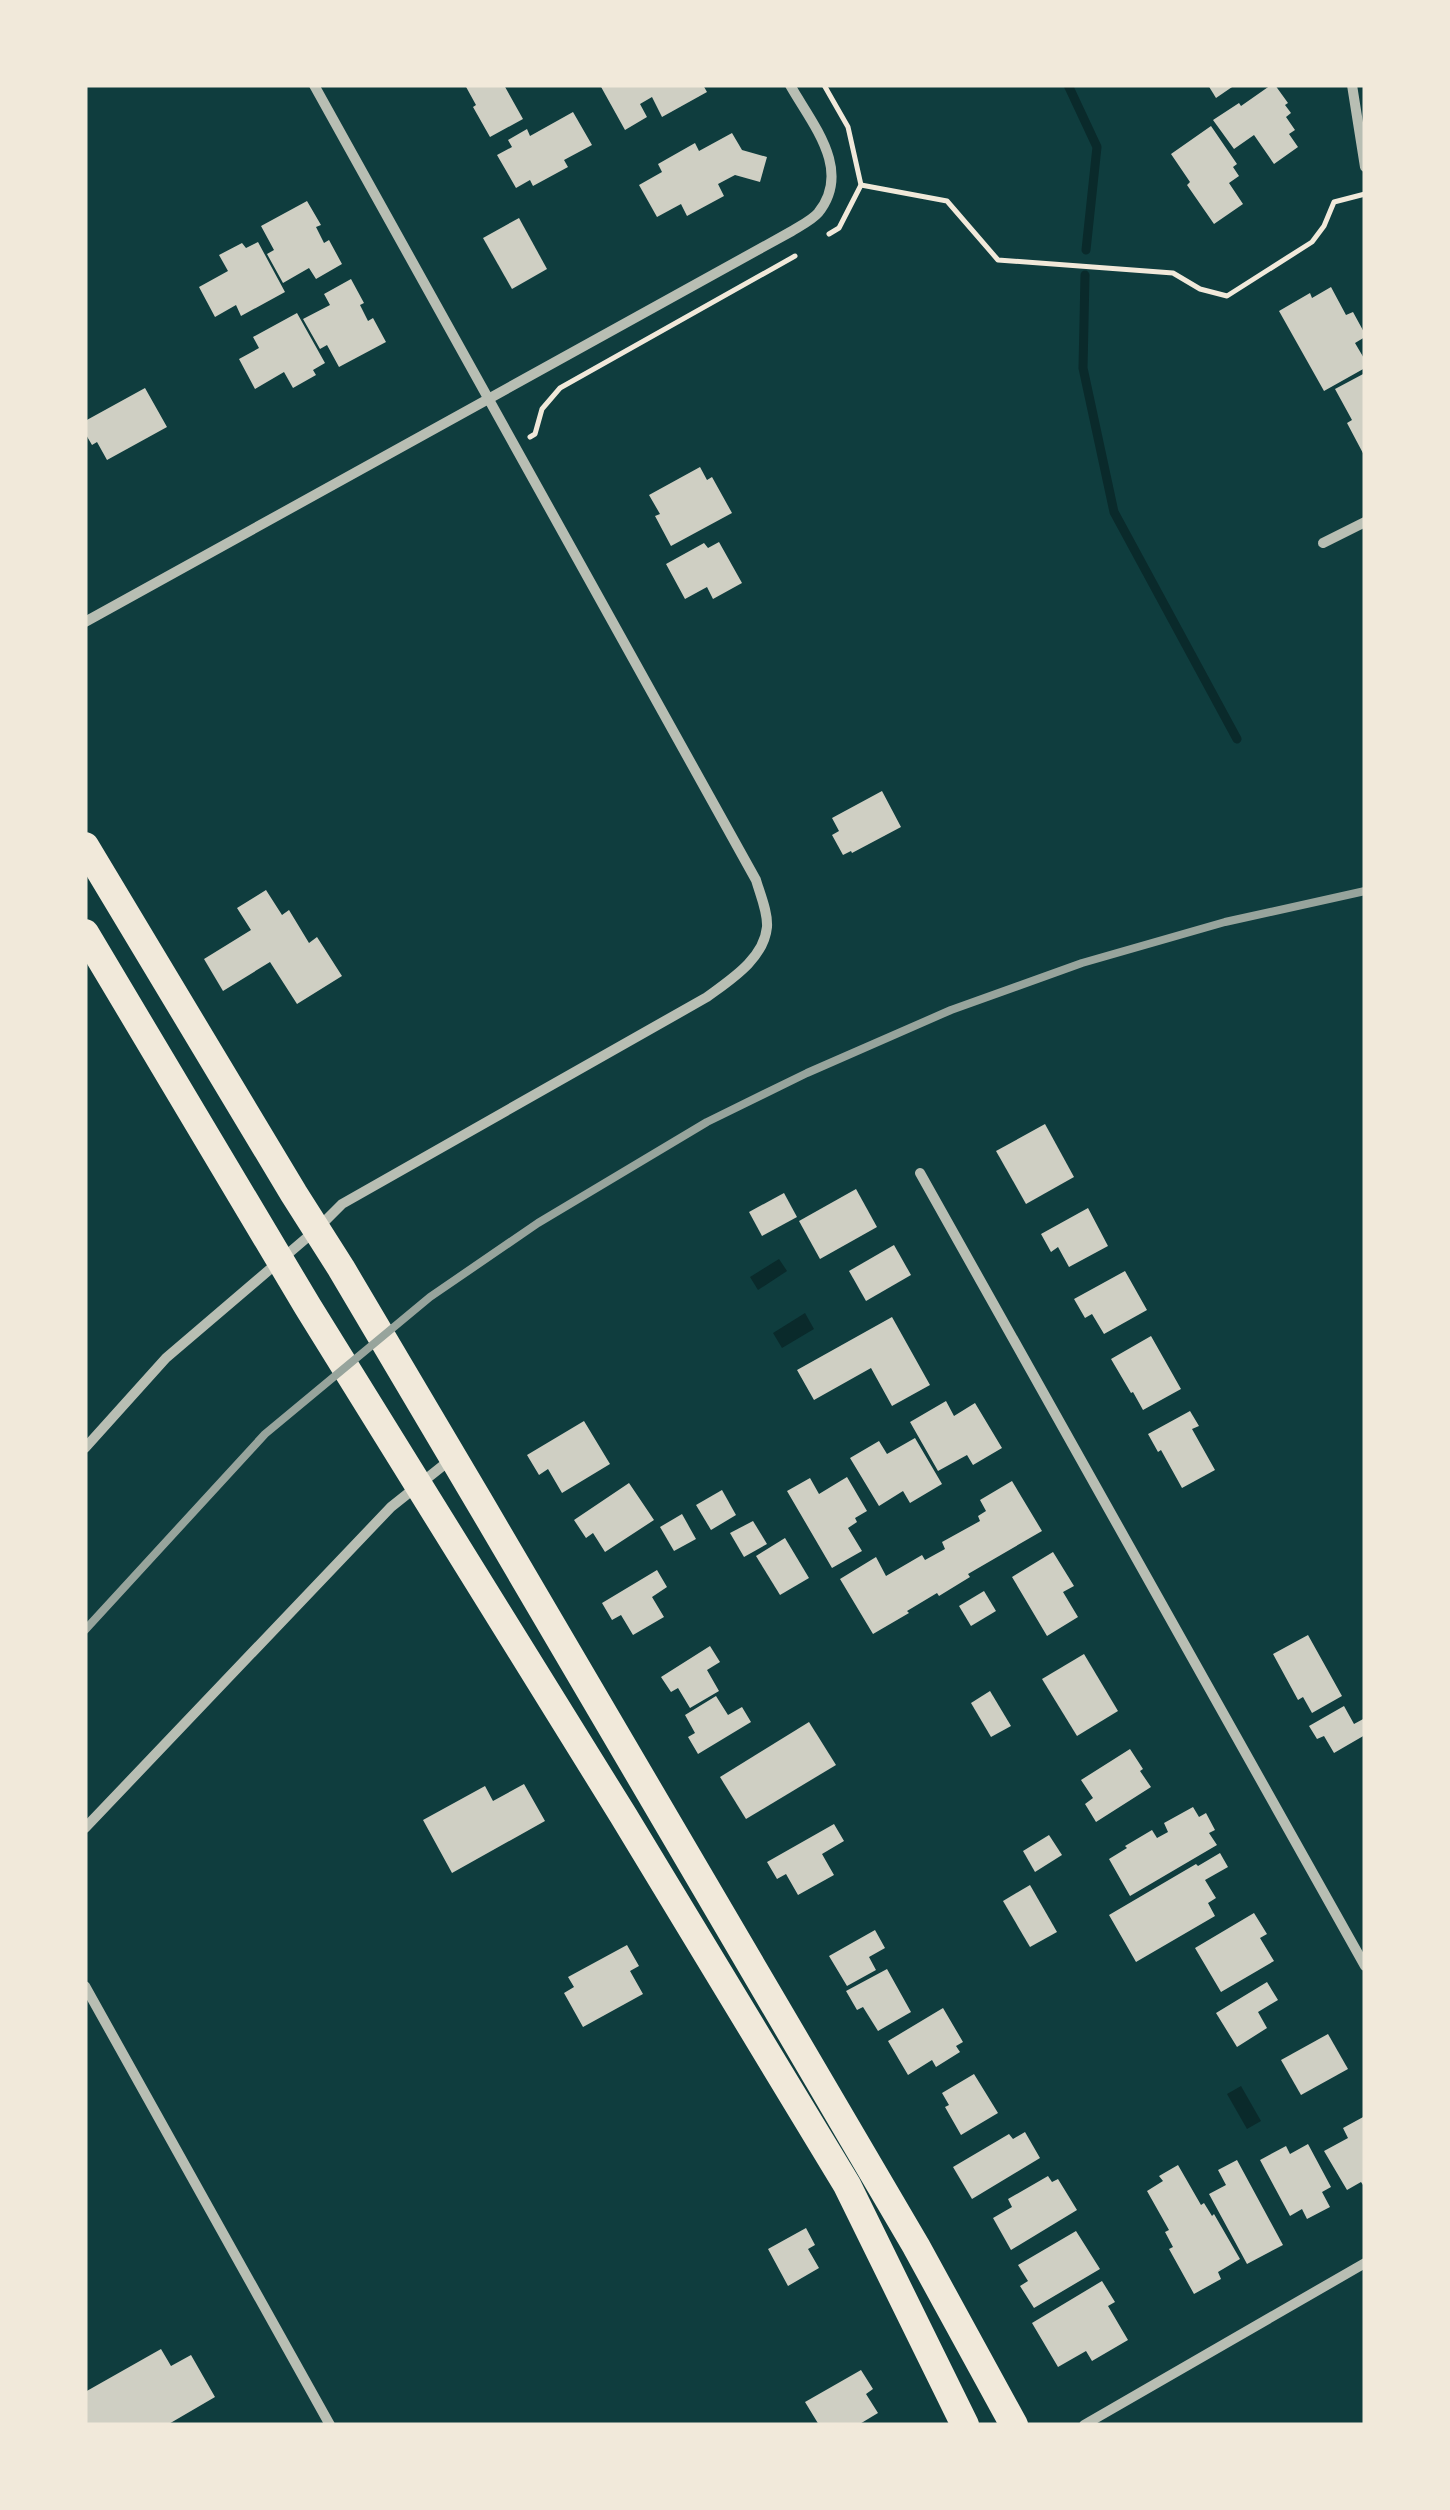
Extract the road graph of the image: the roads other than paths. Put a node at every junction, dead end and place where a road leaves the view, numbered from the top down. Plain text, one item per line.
1 (314, 85) edge
2 (790, 85) edge
3 (1352, 85) edge
4 (1365, 167) edge
5 (486, 399) junction
6 (1365, 522) edge
7 (1323, 543) dead end
8 (85, 622) edge
9 (85, 846) edge
10 (85, 933) edge
11 (920, 1173) dead end
12 (317, 1229) junction
13 (280, 1260) junction
14 (85, 1448) edge
15 (453, 1458) junction
16 (419, 1486) junction
17 (85, 1828) edge
18 (1365, 1966) edge
19 (85, 1986) edge
20 (1365, 2263) edge
21 (330, 2425) edge
22 (965, 2425) edge
23 (1014, 2425) edge
24 (1084, 2425) edge

1 - 5 street
2 - 5 street
3 - 4 street
5 - 8 street
5 - 12 street
6 - 7 street
9 - 12 highway
10 - 13 highway
11 - 18 street
12 - 13 street
12 - 15 highway
13 - 14 street
13 - 16 highway
15 - 16 street
15 - 23 highway
16 - 17 street
16 - 22 highway
19 - 21 street
20 - 24 street

